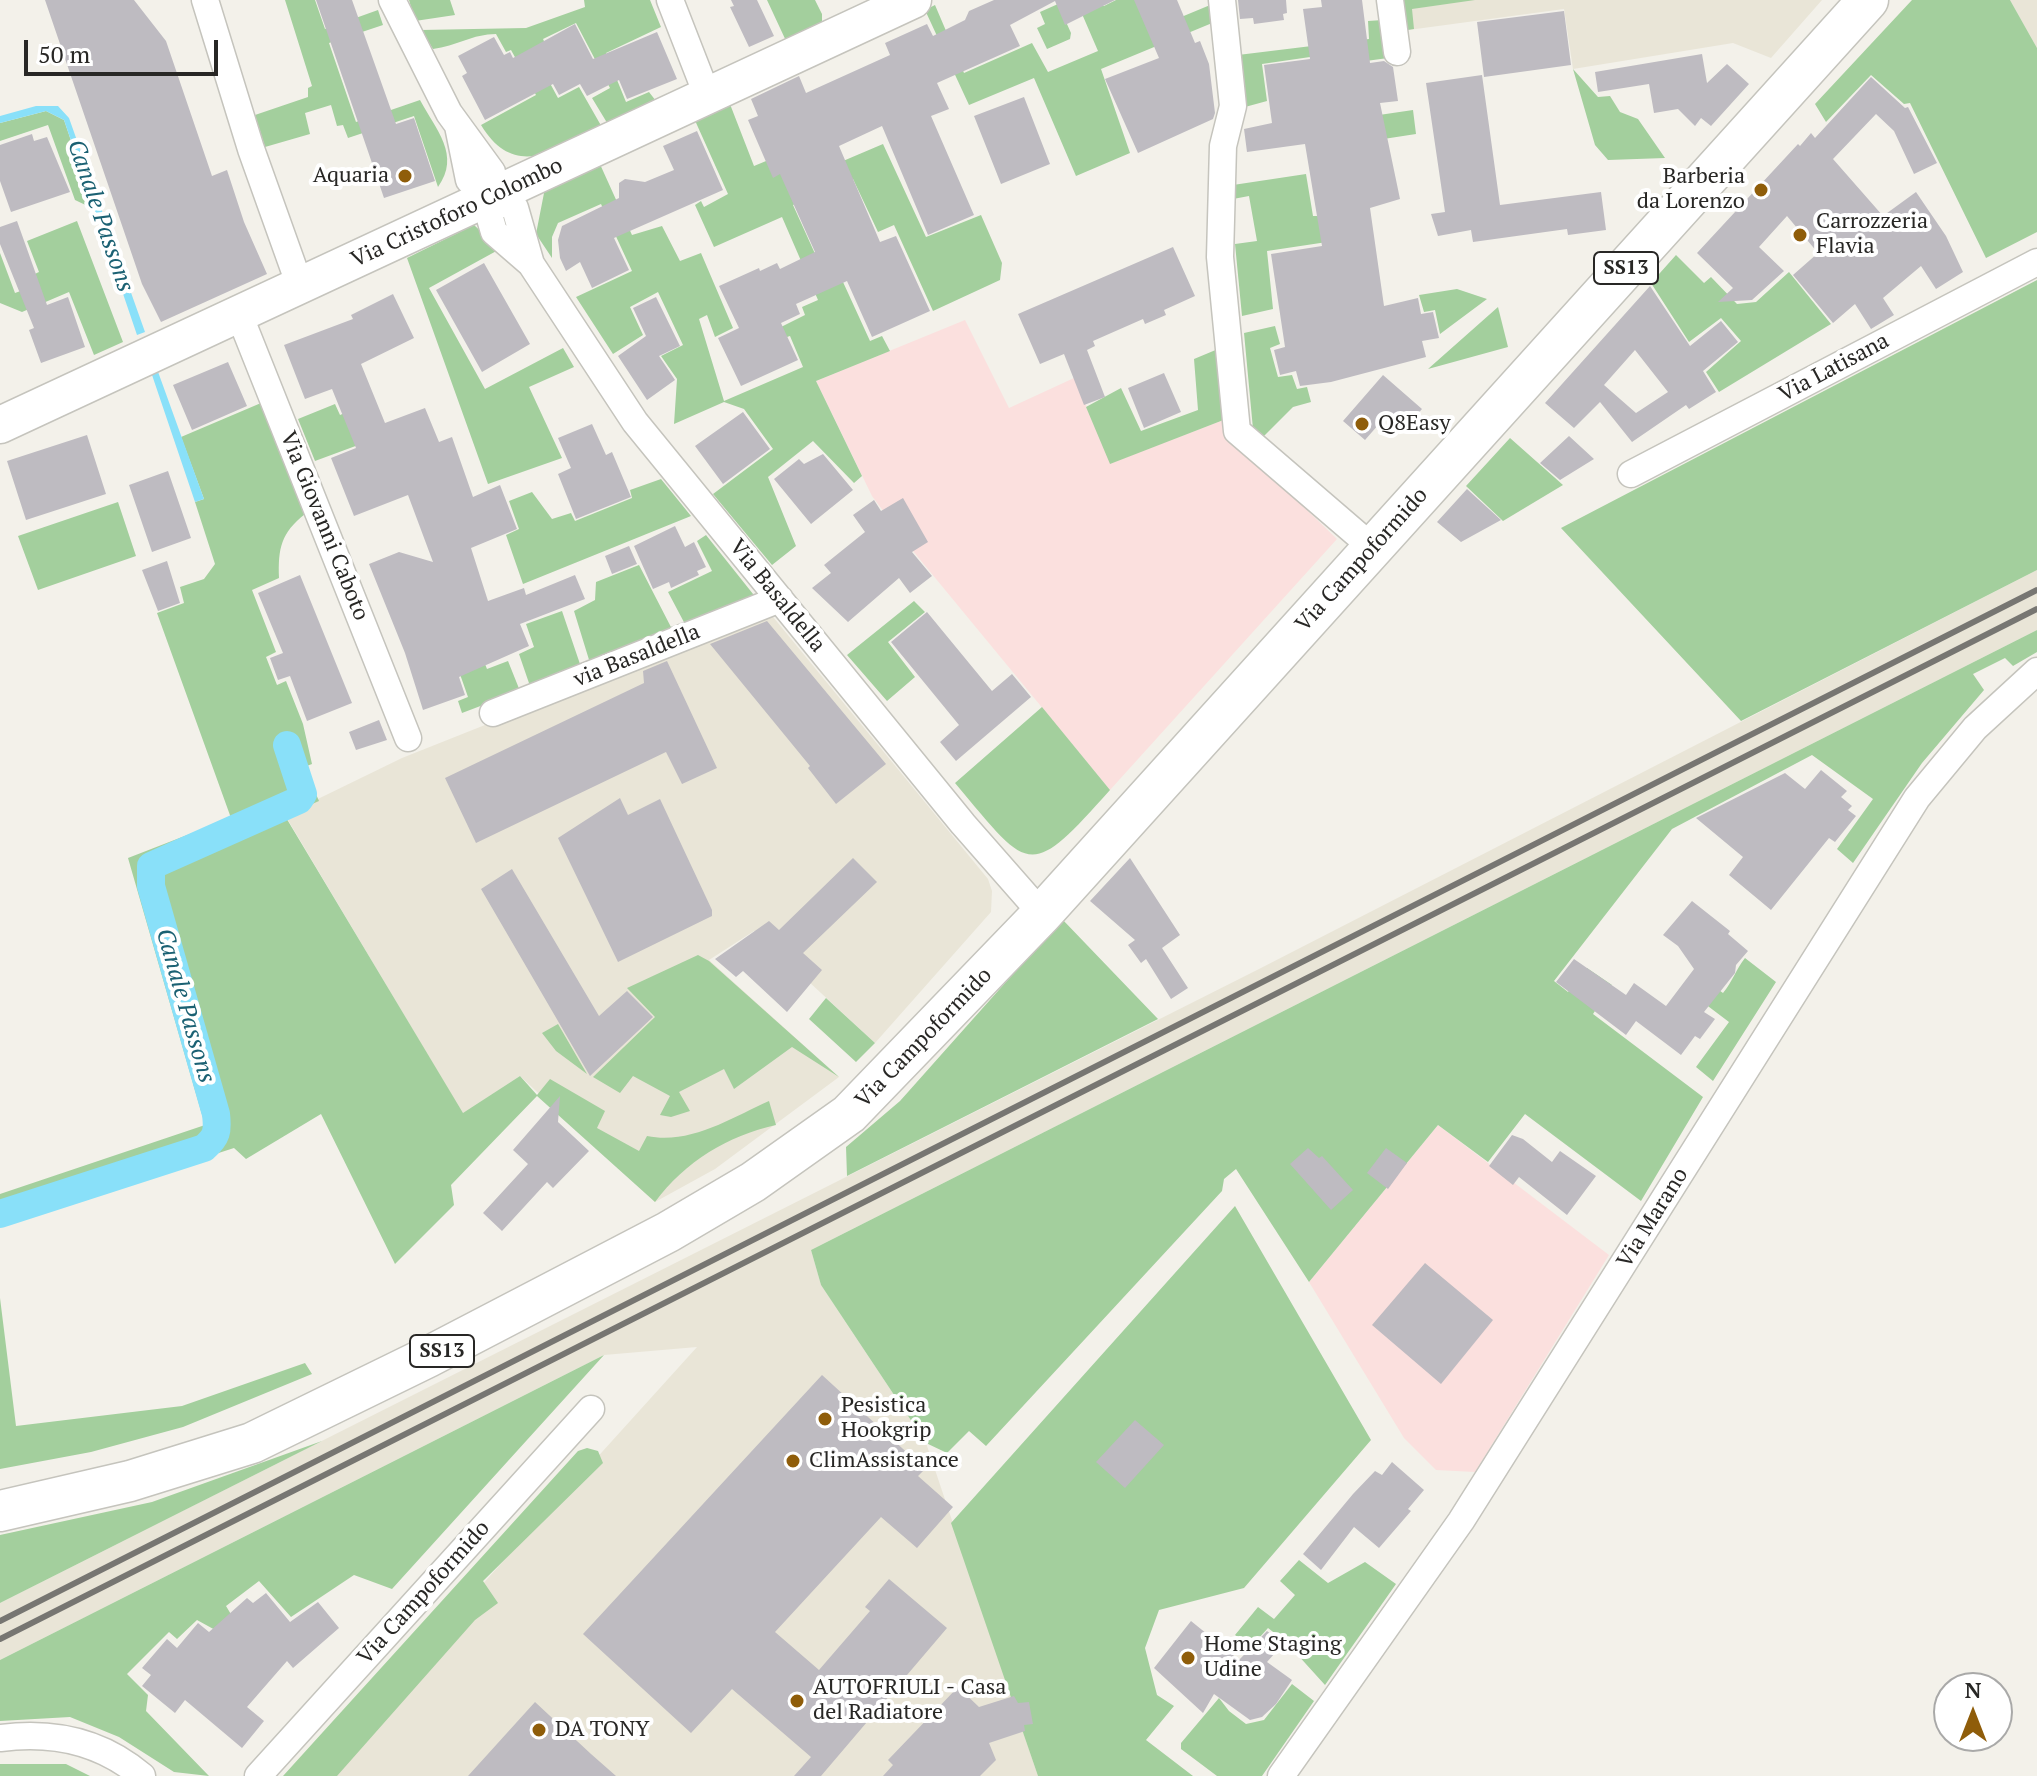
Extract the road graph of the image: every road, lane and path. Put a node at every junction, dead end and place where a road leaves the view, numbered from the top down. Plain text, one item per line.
1 (205, 0) edge
2 (392, 0) edge
3 (670, 0) edge
4 (913, 0) edge
5 (1222, 0) edge
6 (1390, 0) edge
7 (1868, 0) edge
8 (1397, 52) dead end
9 (707, 95) junction
10 (492, 197) junction
11 (2037, 262) edge
12 (300, 286) junction
13 (239, 314) junction
14 (0, 425) edge
15 (1631, 474) dead end
16 (1373, 548) junction
17 (780, 599) junction
18 (2037, 671) edge
19 (493, 713) dead end
20 (408, 738) dead end
21 (1042, 914) junction
22 (849, 1114) joint
23 (591, 1409) dead end
24 (0, 1511) edge
25 (0, 1738) edge
26 (142, 1776) edge
27 (258, 1776) edge
28 (1281, 1776) edge

1 - 12 street
2 - 10 street, Via Basaldella
3 - 9 street
4 - 9 main road, Via Cristoforo Colombo
5 - 16 street
6 - 8 street
7 - 16 main road, Via Campoformido / SS13
9 - 10 main road, Via Cristoforo Colombo
10 - 12 main road, Via Cristoforo Colombo
10 - 17 street, Via Basaldella
11 - 15 street, Via Latisana
12 - 13 main road, Via Cristoforo Colombo
13 - 14 main road, Via Cristoforo Colombo
13 - 20 street, Via Giovanni Caboto
16 - 21 main road, Via Campoformido / SS13
17 - 19 street, via Basaldella
17 - 21 street, Via Basaldella
18 - 28 street, Via Marano
21 - 22 main road, Via Campoformido / SS13
22 - 24 main road, SS13 / SS13
23 - 27 street, Via Campoformido
25 - 26 street

